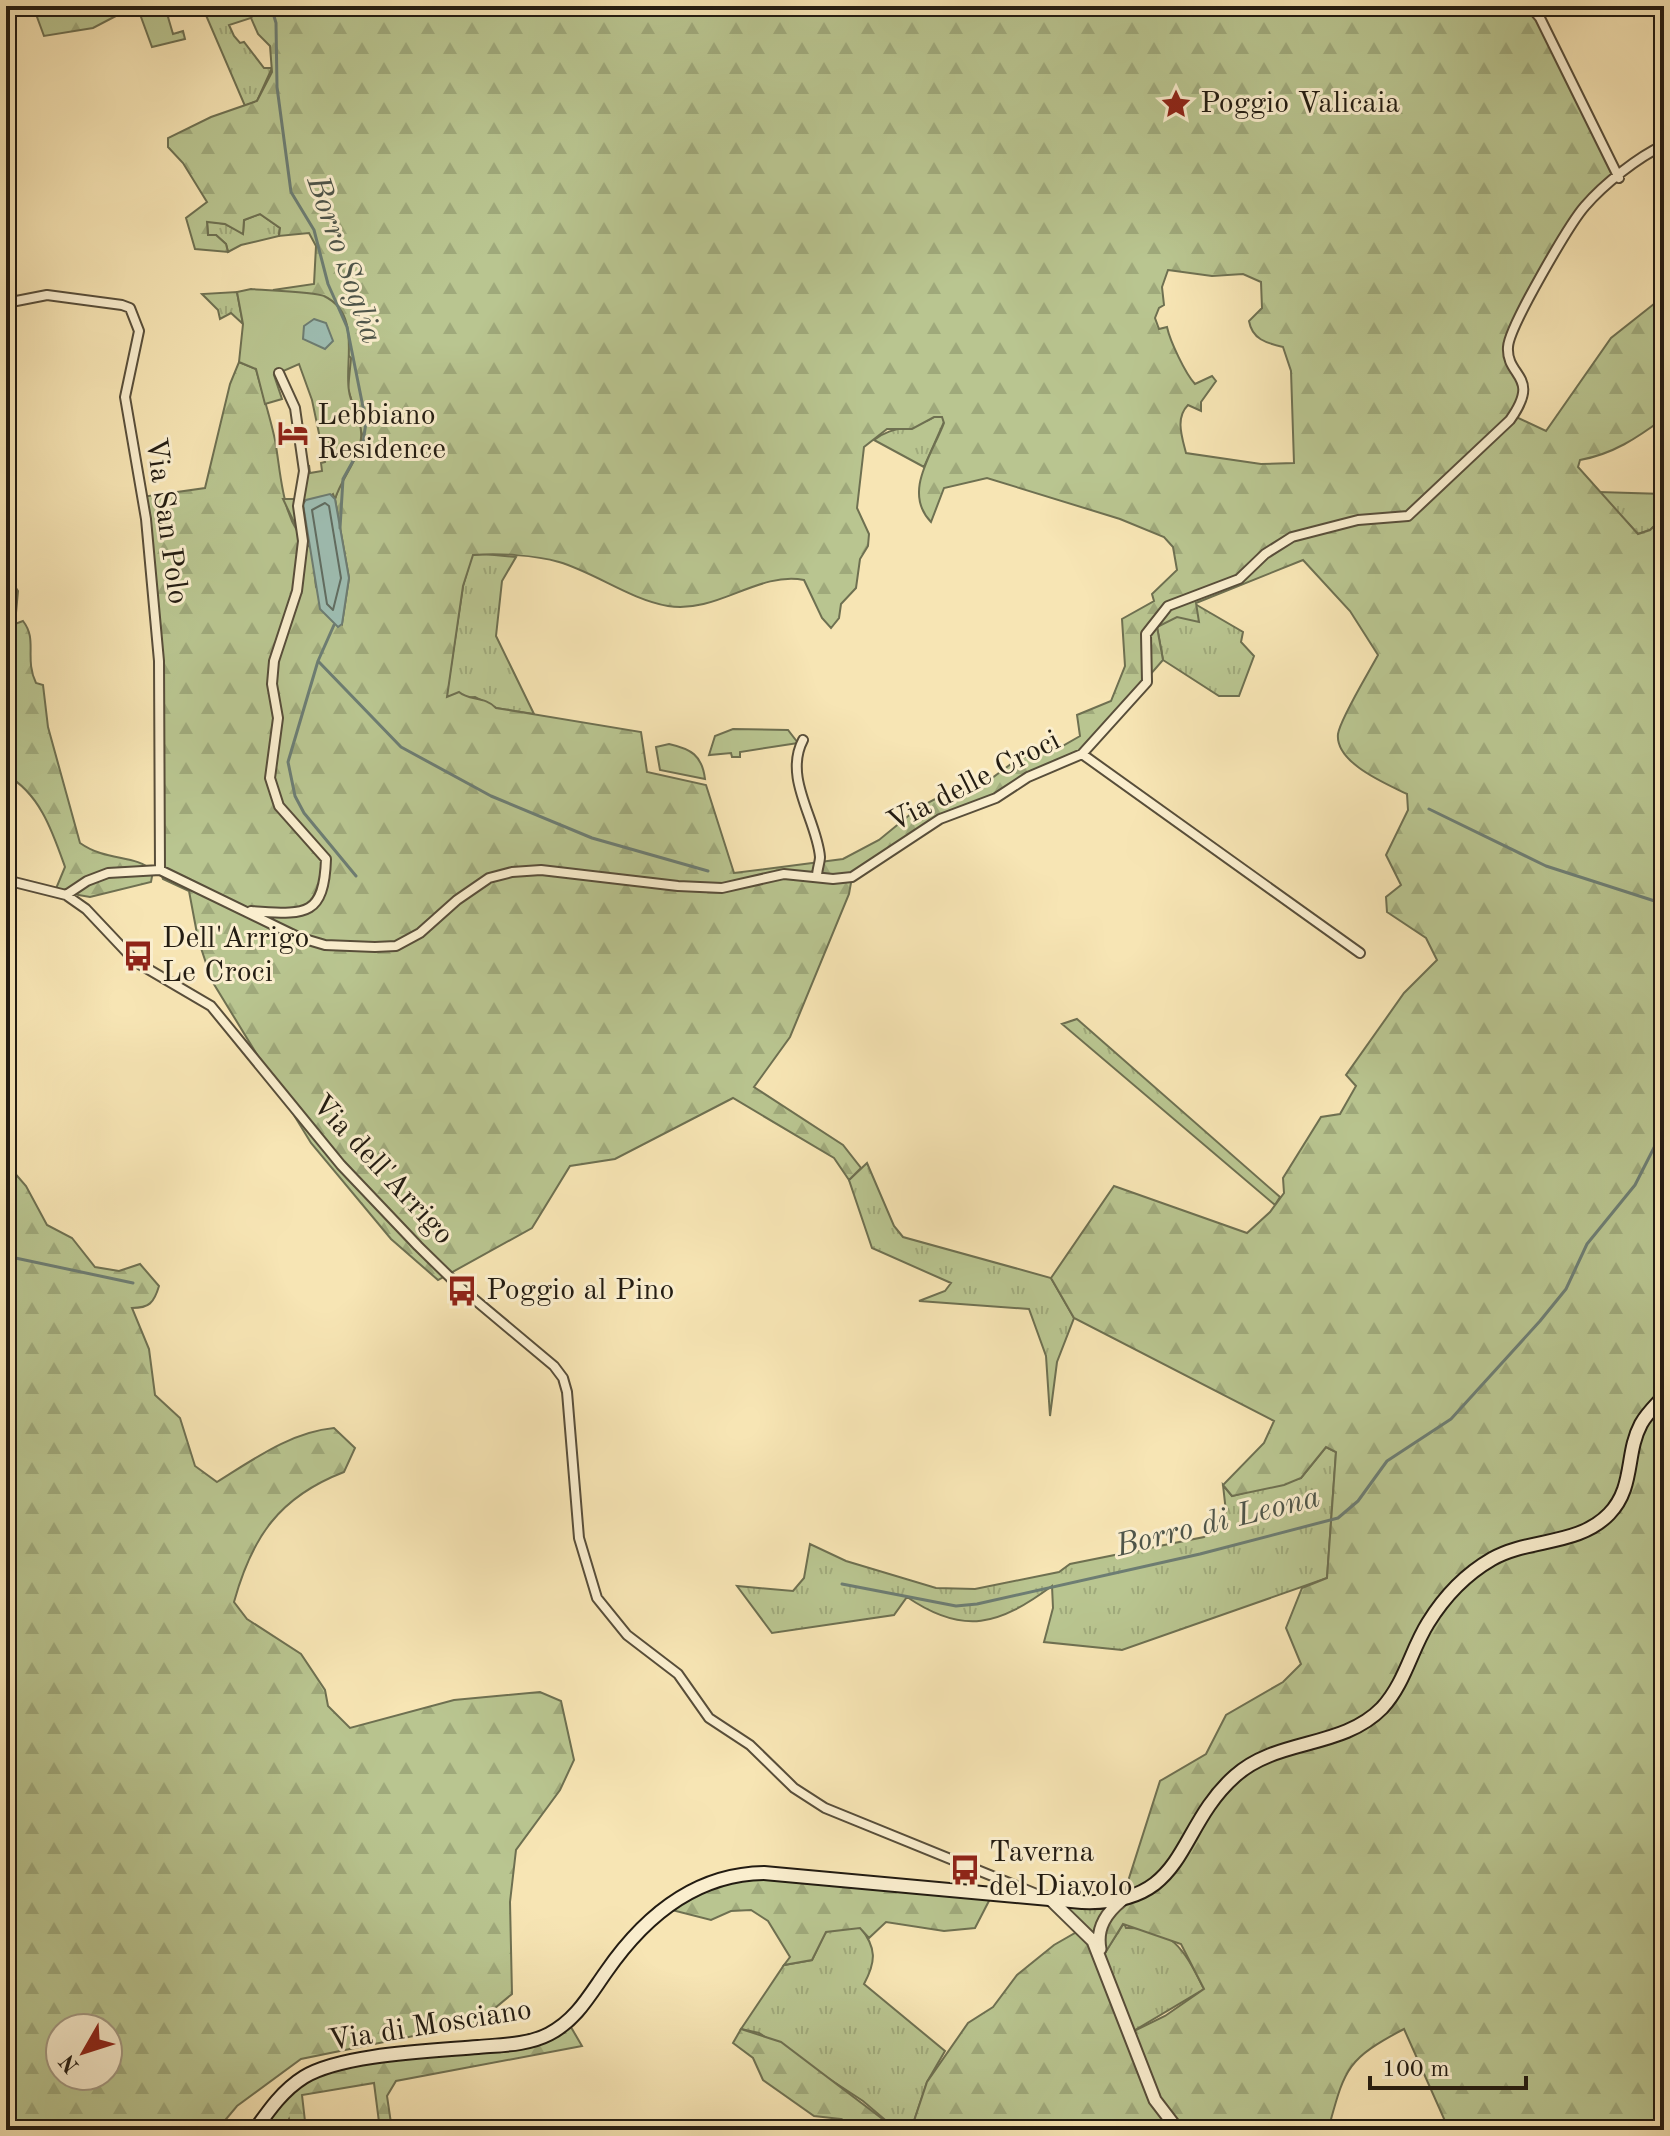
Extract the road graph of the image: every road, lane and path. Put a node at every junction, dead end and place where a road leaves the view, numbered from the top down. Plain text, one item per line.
1 (1530, 6) edge
2 (1664, 145) edge
3 (1619, 178) junction
4 (6, 303) edge
5 (279, 373) dead end
6 (803, 740) dead end
7 (1082, 754) junction
8 (160, 870) junction
9 (817, 876) junction
10 (6, 880) edge
11 (66, 895) junction
12 (246, 911) junction
13 (1360, 953) dead end
14 (1664, 1396) edge
15 (1051, 1900) junction
16 (1122, 1900) junction
17 (1101, 1958) junction
18 (255, 2130) edge
19 (1178, 2130) edge

1 - 3 street
2 - 3 street, Via delle Croci
3 - 7 street, Via delle Croci
4 - 8 street, Via San Polo
5 - 12 street
6 - 9 street
7 - 9 street, Via delle Croci
7 - 13 street
8 - 11 street, Via delle Croci
8 - 12 street, Via delle Croci
9 - 12 street, Via delle Croci
10 - 11 street, Via dell'Arrigo
11 - 15 street, Via dell'Arrigo
14 - 16 main road
15 - 16 main road, Via di Mosciano
15 - 17 street
15 - 18 main road, Via di Mosciano
16 - 17 street
17 - 19 street

